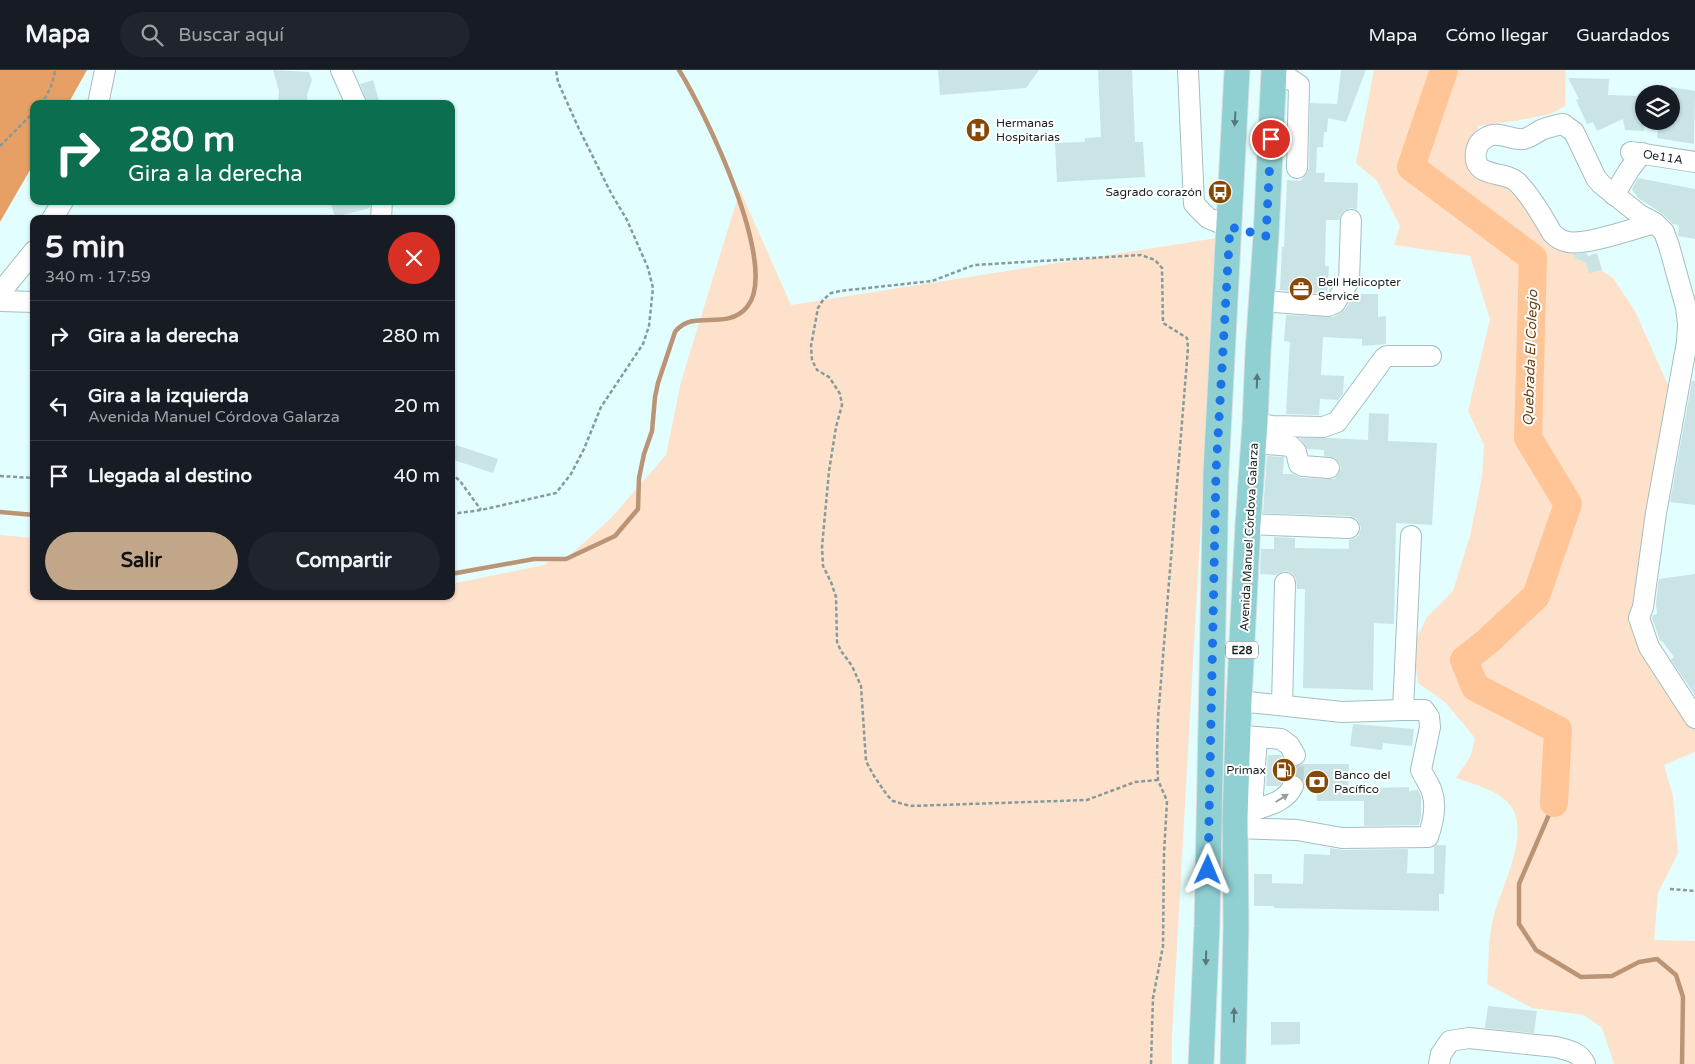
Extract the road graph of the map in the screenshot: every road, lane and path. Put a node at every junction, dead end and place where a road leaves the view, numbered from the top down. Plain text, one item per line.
1 (55, 70) edge
2 (105, 70) edge
3 (341, 70) edge
4 (556, 70) edge
5 (1188, 70) edge
6 (1237, 70) edge
7 (1274, 75) edge
8 (44, 100) edge
9 (99, 100) edge
10 (354, 100) edge
11 (30, 116) edge
12 (0, 146) edge
13 (1634, 158) junction
14 (1695, 162) edge
15 (1297, 168) dead end
16 (1594, 172) junction
17 (1614, 195) junction
18 (1351, 220) dead end
19 (1655, 223) junction
20 (1230, 227) junction
21 (1266, 236) junction
22 (30, 255) edge
23 (0, 293) edge
24 (0, 301) edge
25 (1262, 301) junction
26 (30, 302) edge
27 (1431, 356) dead end
28 (1255, 433) junction
29 (1329, 468) dead end
30 (0, 476) edge
31 (455, 477) edge
32 (30, 478) edge
33 (480, 510) junction
34 (455, 513) edge
35 (1248, 524) junction
36 (1349, 528) dead end
37 (1411, 536) dead end
38 (1285, 583) dead end
39 (1239, 701) junction
40 (1282, 705) junction
41 (1403, 710) junction
42 (1695, 718) edge
43 (1247, 736) junction
44 (1295, 755) dead end
45 (1158, 780) junction
46 (1294, 786) dead end
47 (1240, 818) junction
48 (1670, 889) dead end
49 (1695, 891) edge
50 (1207, 926) junction
51 (1236, 927) junction
52 (1151, 1064) edge
53 (1201, 1064) edge
54 (1232, 1064) edge
55 (1439, 1064) edge
56 (1584, 1064) edge

1 - 8 path
2 - 9 street
3 - 10 street
4 - 33 path
5 - 20 street
6 -> 20 main road, E28
7 - 15 street
7 - 21 main road, Avenida Manuel Córdova Galarza / E28
11 - 12 path
13 - 14 street, Oe11A
13 - 16 street, Oe11A
13 - 17 street
16 - 17 street
16 - 19 street
17 - 19 street
18 - 25 street
19 - 42 street
20 - 21 main road
20 - 50 main road, E28
21 - 25 main road, Avenida Manuel Córdova Galarza / E28
22 - 23 street
24 - 26 street
28 -> 25 main road, Avenida Manuel Córdova Galarza / E28
27 - 28 street
28 - 29 street
28 - 35 main road, Avenida Manuel Córdova Galarza / E28
30 - 32 path
31 - 33 path
33 - 34 path
35 - 36 street
35 - 39 main road, Avenida Manuel Córdova Galarza / E28
37 - 41 street
38 - 40 street
39 - 40 street
39 - 43 main road, Avenida Manuel Córdova Galarza / E28
40 - 41 street
41 - 47 street
43 - 44 street
43 - 47 main road, Avenida Manuel Córdova Galarza / E28
45 - 45 path
45 - 52 path
47 -> 46 street
47 - 51 main road, Avenida Manuel Córdova Galarza / E28
48 - 49 path
50 - 51 main road
50 -> 53 main road, E28
54 -> 51 main road, Avenida Manuel Córdova Galarza / E28
55 - 56 street

